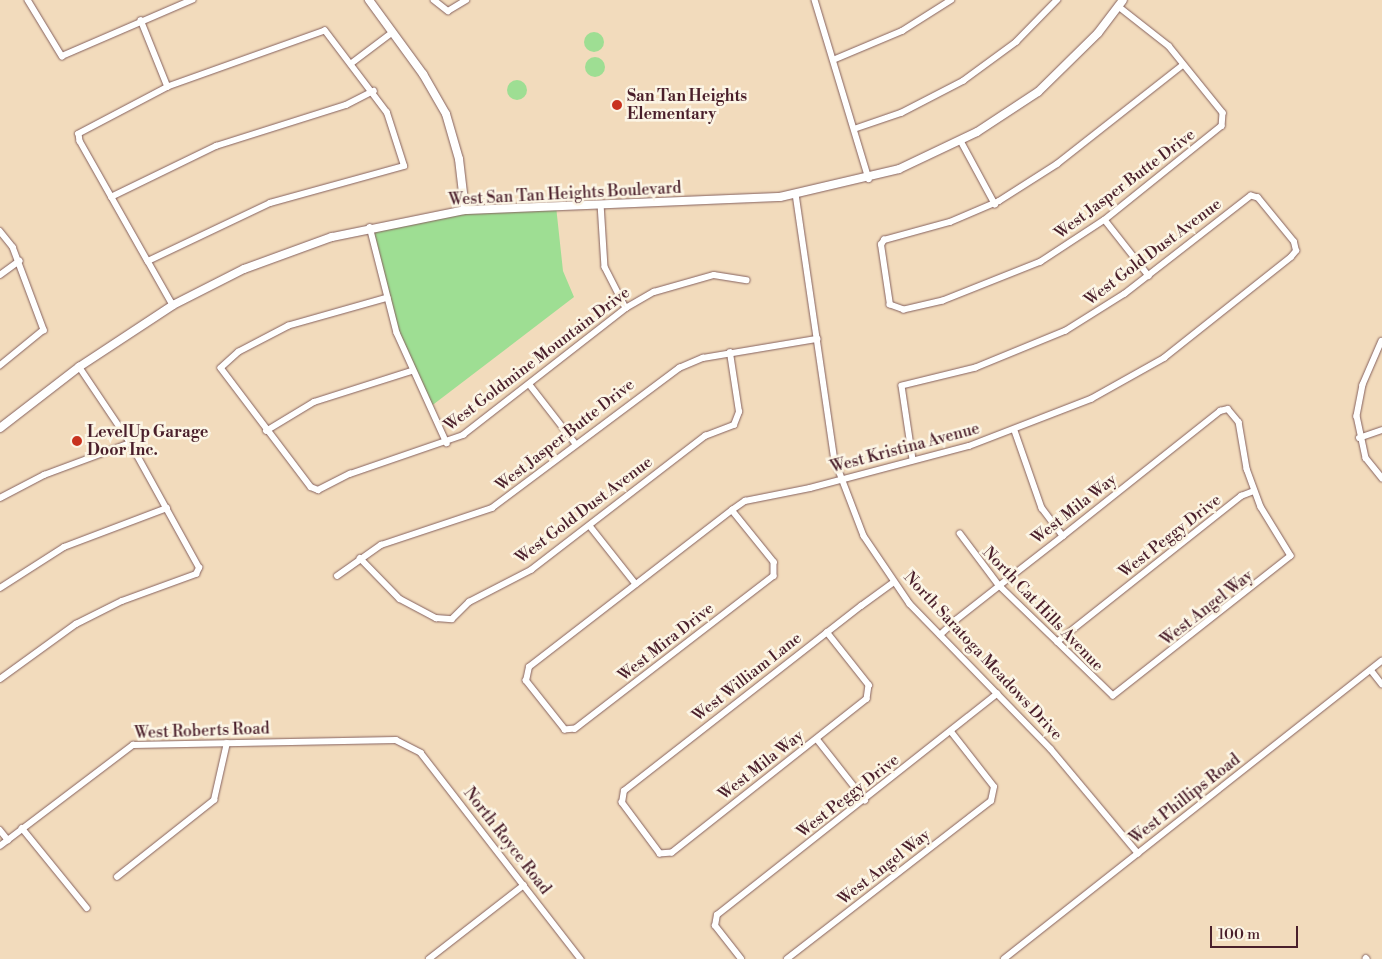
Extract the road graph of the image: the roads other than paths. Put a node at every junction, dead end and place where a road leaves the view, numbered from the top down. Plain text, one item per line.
1 (28, 0) edge
2 (192, 0) edge
3 (369, 0) edge
4 (434, 0) edge
5 (466, 0) edge
6 (815, 0) edge
7 (951, 0) edge
8 (1057, 0) edge
9 (1120, 3) edge
10 (140, 20) junction
11 (393, 32) junction
12 (833, 60) junction
13 (352, 62) junction
14 (1183, 65) junction
15 (168, 87) junction
16 (374, 92) junction
17 (854, 129) junction
18 (961, 141) junction
19 (869, 179) junction
20 (796, 194) junction
21 (1251, 196) joint
22 (111, 197) junction
23 (601, 204) junction
24 (994, 204) junction
25 (464, 210) junction
26 (1104, 220) junction
27 (370, 227) junction
28 (0, 231) edge
29 (19, 261) junction
30 (148, 261) junction
31 (0, 275) edge
32 (1149, 276) junction
33 (747, 280) dead end
34 (388, 298) junction
35 (173, 305) junction
36 (626, 308) junction
37 (817, 339) junction
38 (1382, 341) edge
39 (730, 353) junction
40 (0, 366) edge
41 (79, 367) junction
42 (412, 371) junction
43 (530, 385) junction
44 (0, 428) edge
45 (1382, 430) edge
46 (1015, 431) junction
47 (266, 432) junction
48 (1359, 438) junction
49 (130, 443) junction
50 (447, 443) junction
51 (576, 444) junction
52 (913, 460) junction
53 (1382, 478) edge
54 (840, 480) junction
55 (1254, 491) junction
56 (0, 498) edge
57 (167, 508) junction
58 (732, 510) junction
59 (590, 526) junction
60 (960, 534) dead end
61 (1063, 536) junction
62 (360, 558) junction
63 (337, 576) dead end
64 (893, 583) junction
65 (636, 584) junction
66 (999, 586) junction
67 (0, 588) edge
68 (827, 632) junction
69 (940, 635) junction
70 (1057, 642) junction
71 (1382, 661) edge
72 (1371, 670) junction
73 (525, 673) joint
74 (0, 679) edge
75 (1382, 684) edge
76 (998, 694) junction
77 (1113, 696) joint
78 (951, 732) junction
79 (817, 739) junction
80 (227, 743) junction
81 (408, 743) joint
82 (865, 800) junction
83 (22, 828) junction
84 (0, 830) edge
85 (8, 840) junction
86 (0, 846) edge
87 (1138, 853) junction
88 (666, 855) joint
89 (117, 877) dead end
90 (524, 885) junction
91 (87, 908) dead end
92 (429, 959) edge
93 (581, 959) edge
94 (741, 959) edge
95 (787, 959) edge
96 (1004, 959) edge

1 - 10 street
2 - 10 street
3 - 11 street
4 - 5 street
6 - 12 street
7 - 12 street
8 - 17 street
9 - 14 street
9 - 18 street, West San Tan Heights Boulevard
10 - 15 street
11 - 13 street
11 - 25 street
12 - 17 street
13 - 15 street
13 - 16 street
14 - 24 street
14 - 26 street, West Jasper Butte Drive
15 - 22 street
16 - 22 street
16 - 30 street
17 - 19 street
18 - 19 street, West San Tan Heights Boulevard
18 - 24 street
19 - 20 street, West San Tan Heights Boulevard
20 - 23 street, West San Tan Heights Boulevard
20 - 37 street, North Saratoga Meadows Drive
21 - 32 street, West Gold Dust Avenue
21 - 46 street, West Kristina Avenue
22 - 30 street
23 - 25 street, West San Tan Heights Boulevard
23 - 36 street
24 - 26 street, West Jasper Butte Drive
25 - 27 street, West San Tan Heights Boulevard
26 - 32 street
27 - 34 street
27 - 35 street, West San Tan Heights Boulevard
28 - 29 street
29 - 31 street
29 - 40 street
30 - 35 street
32 - 52 street, West Gold Dust Avenue
33 - 36 street, West Goldmine Mountain Drive
34 - 42 street
34 - 47 street
35 - 41 street, West San Tan Heights Boulevard
36 - 43 street, West Goldmine Mountain Drive
37 - 39 street, West Jasper Butte Drive
37 - 54 street, North Saratoga Meadows Drive
38 - 48 street
39 - 51 street, West Jasper Butte Drive
39 - 59 street, West Gold Dust Avenue
41 - 44 street, West San Tan Heights Boulevard
41 - 49 street
42 - 47 street
42 - 50 street
43 - 50 street, West Goldmine Mountain Drive
43 - 51 street
45 - 48 street
46 - 52 street, West Kristina Avenue
46 - 61 street
47 - 50 street, West Goldmine Mountain Drive
48 - 53 street
49 - 56 street
49 - 57 street
51 - 62 street, West Jasper Butte Drive
52 - 54 street, West Kristina Avenue
54 - 58 street, West Kristina Avenue
54 - 64 street, North Saratoga Meadows Drive
55 - 61 street, West Mila Way
55 - 70 street, West Peggy Drive
55 - 77 street, West Angel Way
57 - 67 street
57 - 74 street
58 - 65 street, West Kristina Avenue
58 - 73 street, West Mira Drive
59 - 62 street, West Gold Dust Avenue
59 - 65 street
60 - 66 street, North Cat Hills Avenue
61 - 66 street, West Mila Way
62 - 63 street, West Jasper Butte Drive
64 - 68 street, West William Lane
64 - 69 street, North Saratoga Meadows Drive
65 - 73 street, West Kristina Avenue
66 - 69 street, West Mila Way
66 - 70 street, North Cat Hills Avenue
68 - 79 street, West Mila Way
68 - 88 street, West William Lane
69 - 76 street, North Saratoga Meadows Drive
70 - 77 street, North Cat Hills Avenue
71 - 72 street, West Phillips Road
72 - 75 street
72 - 87 street, West Phillips Road
76 - 78 street, West Peggy Drive
76 - 87 street, North Saratoga Meadows Drive
78 - 82 street, West Peggy Drive
78 - 95 street, West Angel Way
79 - 82 street
79 - 88 street, West Mila Way
80 - 81 street, West Roberts Road
80 - 83 street, West Roberts Road
80 - 89 street
81 - 90 street, North Royce Road
82 - 94 street, West Peggy Drive
83 - 85 street, West Roberts Road
83 - 91 street
84 - 85 street
85 - 86 street, West Roberts Road
87 - 96 street, West Phillips Road
90 - 92 street
90 - 93 street, North Royce Road

